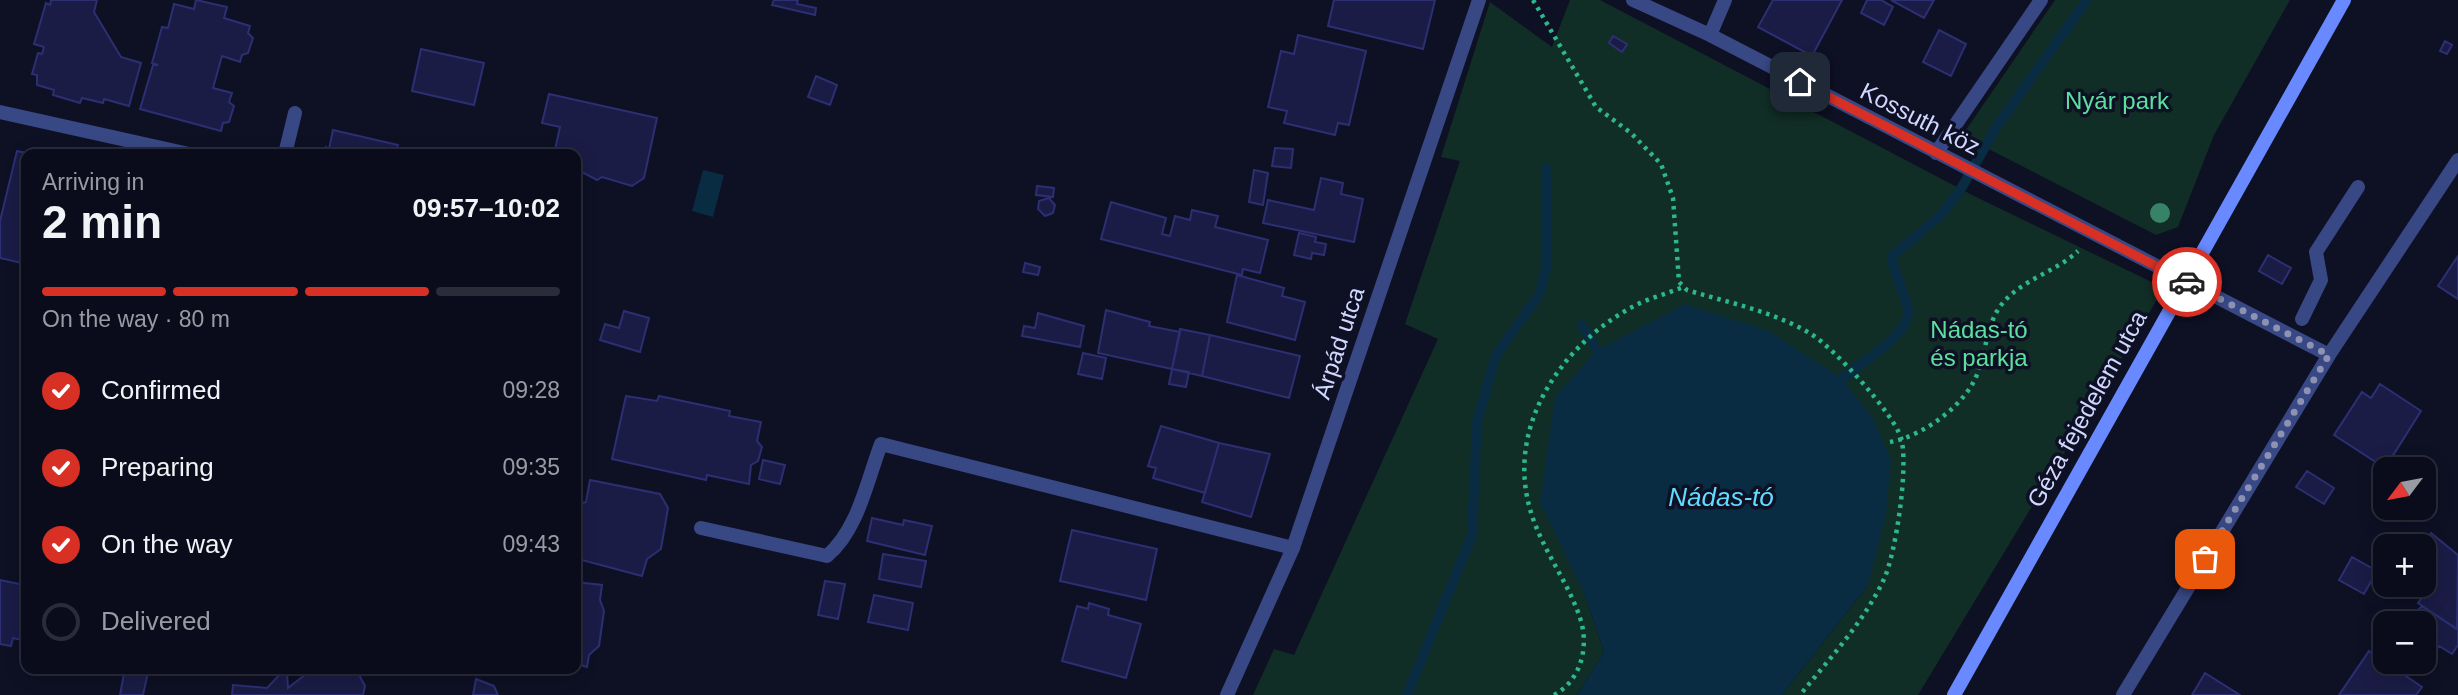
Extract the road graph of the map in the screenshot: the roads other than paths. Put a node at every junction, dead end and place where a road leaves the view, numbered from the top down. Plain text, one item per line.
1 (1479, 0) edge
2 (1633, 0) edge
3 (1725, 0) edge
4 (2041, 0) edge
5 (2344, 0) edge
6 (1710, 35) junction
7 (0, 112) edge
8 (295, 113) dead end
9 (166, 149) edge
10 (286, 149) edge
11 (1941, 156) junction
12 (2458, 160) edge
13 (2358, 187) dead end
14 (2185, 281) junction
15 (2302, 319) dead end
16 (2329, 355) junction
17 (701, 528) dead end
18 (1293, 548) junction
19 (1227, 695) edge
20 (1954, 695) edge
21 (2123, 695) edge

1 - 18 street, Árpád utca
2 - 6 street, Kossuth köz
3 - 6 street
4 - 11 street
5 - 14 main road, Géza fejedelem utca
6 - 11 street, Kossuth köz
7 - 9 street
8 - 10 street
11 - 14 street, Kossuth köz
12 - 16 street
13 - 15 street
14 - 16 street, Kossuth köz
14 - 20 main road, Géza fejedelem utca
16 - 21 street
17 - 18 street
18 - 19 street, Árpád utca

